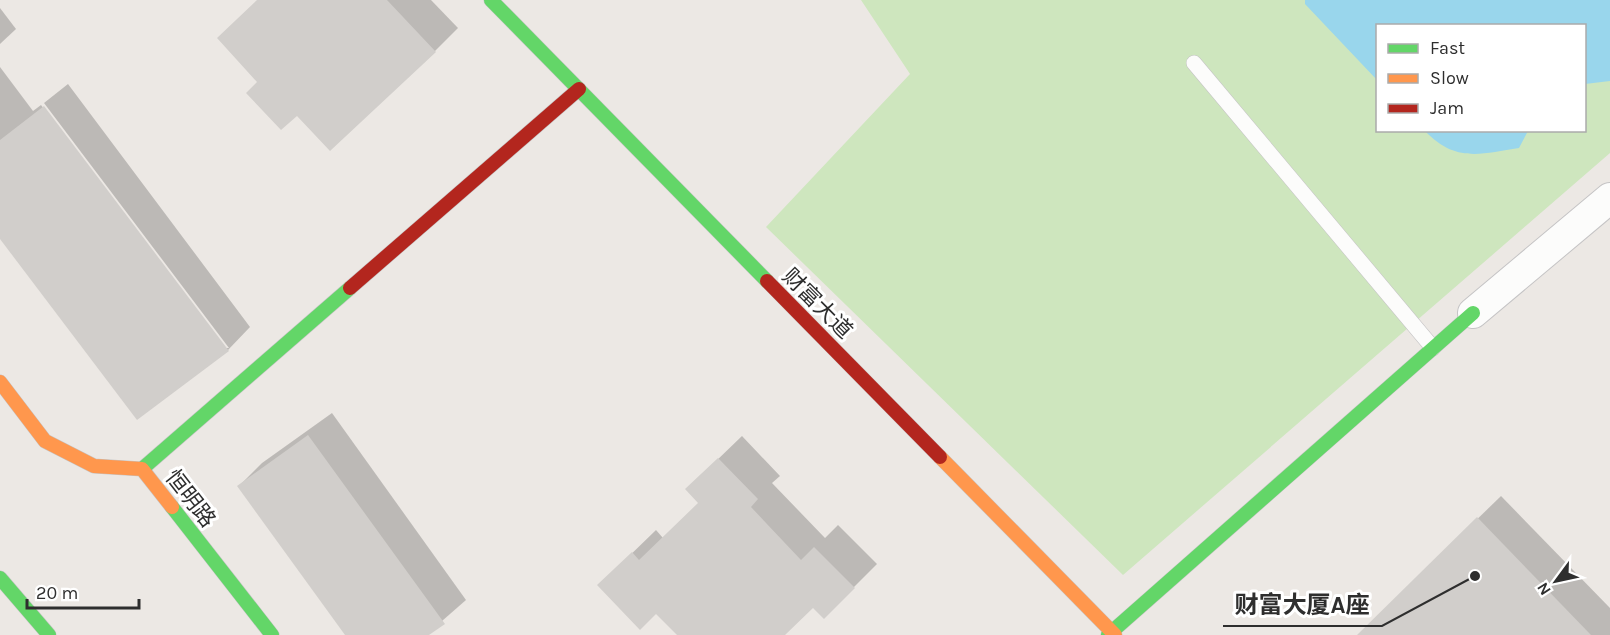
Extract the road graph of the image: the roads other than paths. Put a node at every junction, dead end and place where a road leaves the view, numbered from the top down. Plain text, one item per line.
1 (491, 0) edge
2 (1194, 63) dead end
3 (579, 89) junction
4 (1610, 198) edge
5 (1473, 313) joint
6 (1433, 348) junction
7 (0, 382) edge
8 (142, 470) junction
9 (0, 578) edge
10 (1112, 634) edge
11 (49, 635) edge
12 (272, 635) edge

1 - 3 main road, 财富大道
2 - 6 lane
3 - 8 main road
3 - 10 main road, 财富大道
4 - 5 street
5 - 6 main road
6 - 10 main road
7 - 8 main road, 恒明路
8 - 12 main road, 恒明路
9 - 11 main road

